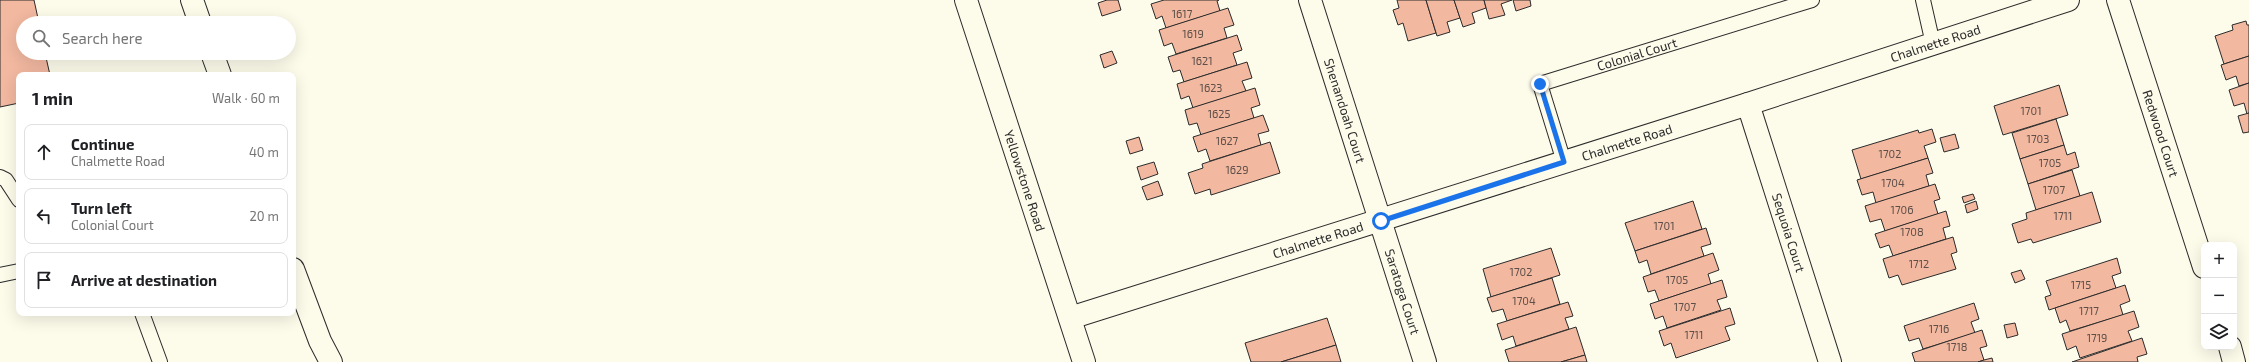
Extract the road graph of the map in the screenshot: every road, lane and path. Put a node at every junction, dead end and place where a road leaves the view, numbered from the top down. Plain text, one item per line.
1 (192, 0) edge
2 (966, 0) edge
3 (1310, 0) edge
4 (1812, 0) edge
5 (1923, 0) edge
6 (2068, 0) edge
7 (2118, 0) edge
8 (198, 16) edge
9 (1933, 44) junction
10 (215, 60) edge
11 (219, 72) edge
12 (1748, 104) junction
13 (1564, 162) junction
14 (0, 177) edge
15 (16, 195) edge
16 (1381, 221) junction
17 (2201, 258) edge
18 (16, 272) edge
19 (0, 275) edge
20 (296, 277) edge
21 (143, 316) edge
22 (1070, 318) junction
23 (2231, 350) edge
24 (160, 362) edge
25 (331, 362) edge
26 (1084, 362) edge
27 (1425, 362) edge
28 (1830, 362) edge
29 (2234, 362) edge

1 - 8 street
2 - 22 street, Yellowstone Road
3 - 16 street, Shenandoah Court
4 - 13 lane, Colonial Court
5 - 9 lane
6 - 9 street, Chalmette Road
7 - 17 street, Redwood Court
9 - 12 street, Chalmette Road
10 - 11 street
12 - 13 street, Chalmette Road
12 - 28 street, Sequoia Court
13 - 16 street, Chalmette Road
14 - 15 lane
16 - 22 street, Chalmette Road
16 - 27 street, Saratoga Court
18 - 19 lane
20 - 25 street
21 - 24 lane
22 - 26 street, Yellowstone Road
23 - 29 street

